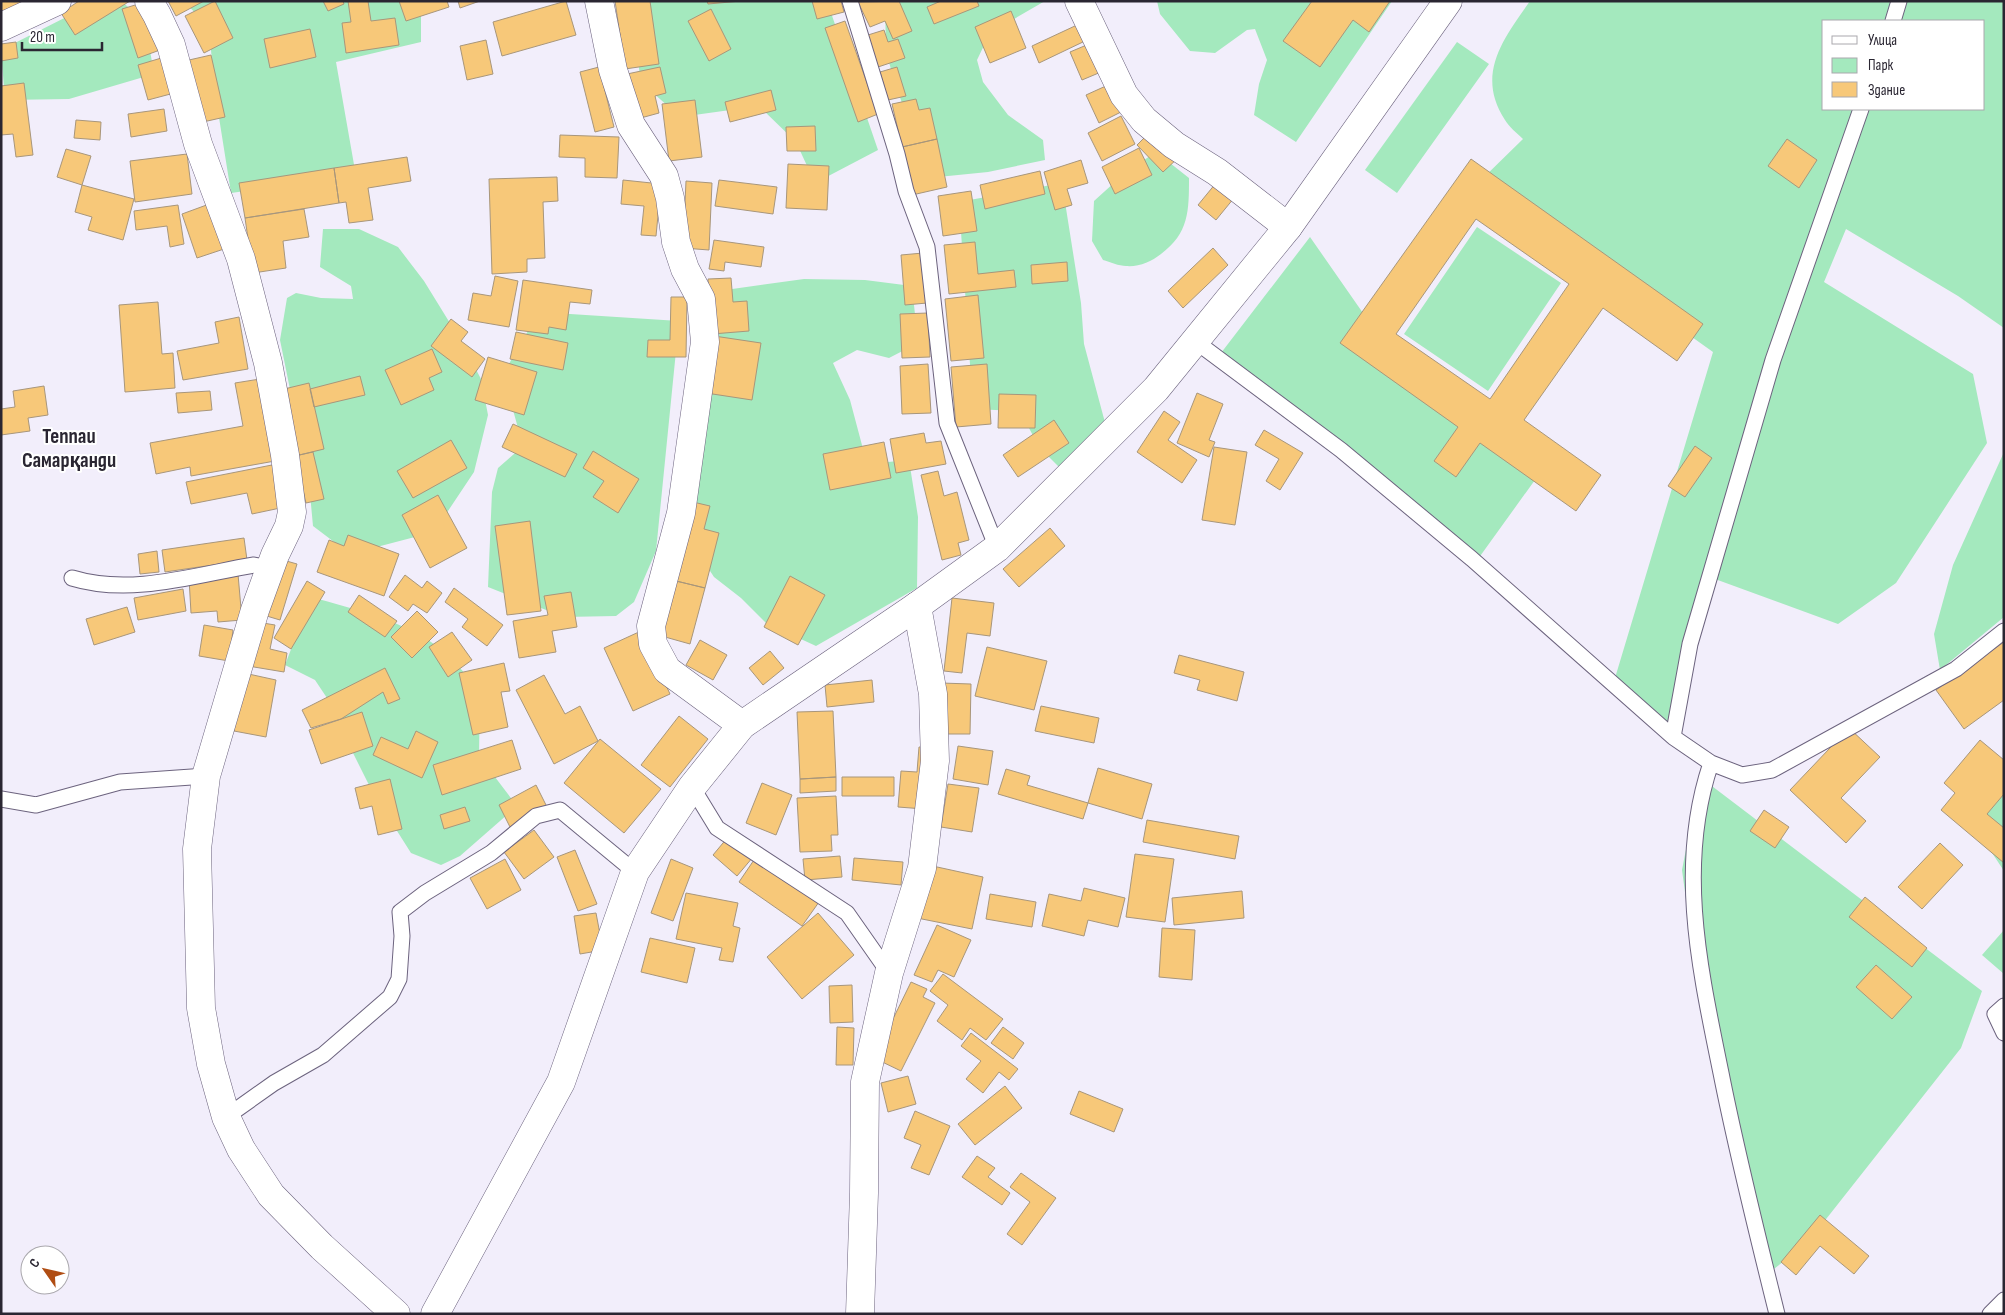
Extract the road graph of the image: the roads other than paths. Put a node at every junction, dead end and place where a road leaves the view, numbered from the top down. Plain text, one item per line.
1 (56, 1) edge
2 (149, 1) edge
3 (599, 1) edge
4 (850, 1) edge
5 (1079, 1) edge
6 (1448, 1) edge
7 (1899, 1) edge
8 (1893, 20) edge
9 (1, 27) edge
10 (1861, 110) edge
11 (1288, 227) junction
12 (1195, 341) junction
13 (997, 548) junction
14 (270, 568) junction
15 (72, 578) dead end
16 (917, 606) junction
17 (2004, 631) edge
18 (742, 726) junction
19 (1673, 737) junction
20 (1711, 763) junction
21 (206, 776) junction
22 (692, 787) junction
23 (1, 799) edge
24 (636, 872) junction
25 (889, 973) junction
26 (2004, 1006) edge
27 (2004, 1033) edge
28 (226, 1117) junction
29 (2004, 1300) edge
30 (396, 1314) edge
31 (435, 1314) edge
32 (860, 1314) edge
33 (1777, 1314) edge
34 (1990, 1314) edge

1 - 9 street
2 - 14 street
3 - 18 street
4 - 13 lane
5 - 11 street
6 - 11 street
7 - 8 lane
10 - 19 lane
11 - 12 street
12 - 13 street
12 - 19 lane
13 - 16 street
14 - 15 lane
14 - 21 street
16 - 18 street
16 - 25 street
17 - 20 lane
18 - 22 street
19 - 20 lane
20 - 33 lane
21 - 23 lane
21 - 28 street
22 - 24 street
22 - 25 lane
24 - 28 lane
24 - 31 street
25 - 32 street
26 - 27 lane
28 - 30 street
29 - 34 lane

